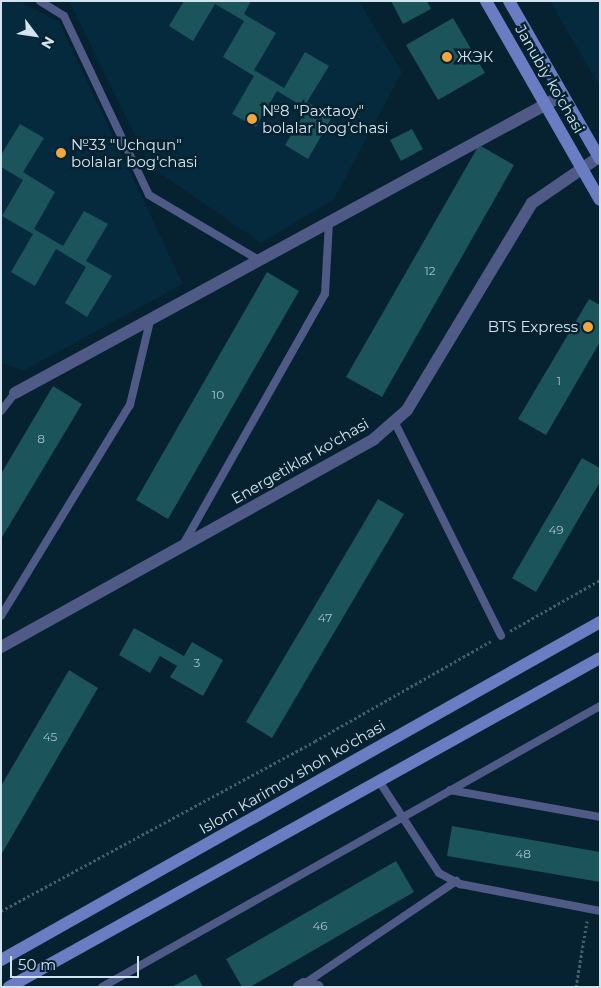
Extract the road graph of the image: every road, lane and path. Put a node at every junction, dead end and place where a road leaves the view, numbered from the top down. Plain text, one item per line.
1 (40, 1) edge
2 (486, 1) edge
3 (509, 1) edge
4 (563, 96) junction
5 (599, 158) edge
6 (582, 168) junction
7 (600, 200) edge
8 (329, 222) junction
9 (259, 260) junction
10 (150, 321) junction
11 (15, 393) joint
12 (1, 411) edge
13 (394, 421) junction
14 (182, 546) junction
15 (600, 580) edge
16 (1, 616) edge
17 (600, 622) edge
18 (501, 636) junction
19 (1, 647) edge
20 (600, 658) edge
21 (600, 706) edge
22 (379, 781) junction
23 (450, 790) junction
24 (404, 816) junction
25 (600, 817) edge
26 (456, 881) junction
27 (589, 909) junction
28 (1, 911) edge
29 (600, 911) edge
30 (1, 960) edge
31 (301, 985) edge
32 (9, 987) edge
33 (102, 987) edge
34 (318, 987) edge
35 (576, 987) edge

1 - 9 lane
2 - 6 main road, Janubiy ko'chasi
3 - 4 main road, Janubiy ko'chasi
4 - 5 main road, Janubiy ko'chasi
4 - 8 street
5 - 6 street, Energetiklar ko'chasi
6 - 7 main road, Janubiy ko'chasi
6 - 13 street, Energetiklar ko'chasi
8 - 9 street
8 - 14 lane
9 - 10 street
10 - 11 street
10 - 16 lane
11 - 12 lane
13 - 14 street, Energetiklar ko'chasi
13 - 18 lane
14 - 19 street, Energetiklar ko'chasi
15 - 18 path
17 - 30 main road, Islom Karimov shoh ko'chasi
18 - 28 path
20 - 22 main road
21 - 23 lane
22 - 24 lane
22 - 32 main road
23 - 24 lane
23 - 25 lane
24 - 26 lane
24 - 33 lane
26 - 27 lane
26 - 31 lane
27 - 29 lane
27 - 35 path
31 - 34 street

